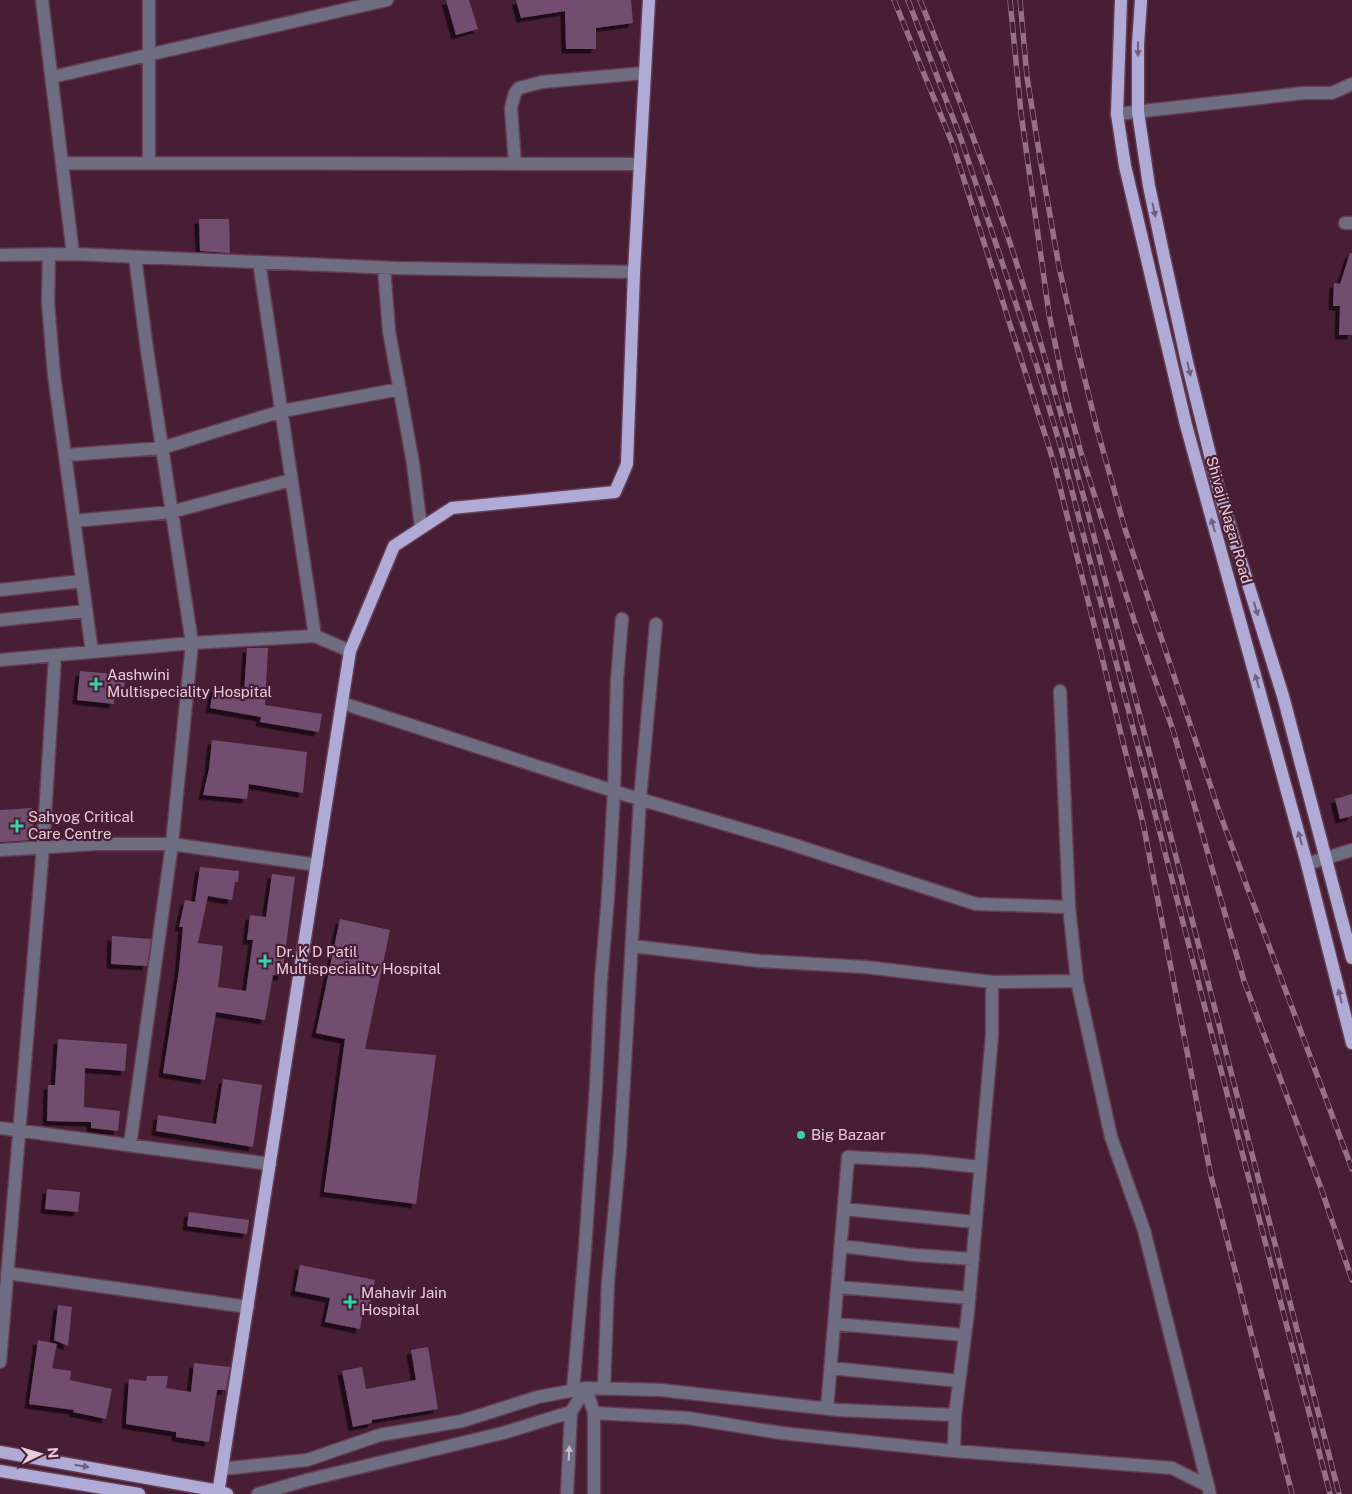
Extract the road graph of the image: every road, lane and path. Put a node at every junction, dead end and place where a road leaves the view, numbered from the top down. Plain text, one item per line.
1 (42, 0) edge
2 (149, 0) edge
3 (387, 0) edge
4 (649, 0) edge
5 (1120, 0) edge
6 (1141, 0) edge
7 (148, 55) junction
8 (645, 74) junction
9 (52, 77) junction
10 (1352, 84) edge
11 (1138, 112) junction
12 (1117, 114) junction
13 (62, 163) junction
14 (149, 163) junction
15 (515, 164) junction
16 (640, 164) junction
17 (49, 254) junction
18 (73, 254) junction
19 (0, 255) edge
20 (135, 257) junction
21 (260, 262) junction
22 (384, 268) junction
23 (634, 272) junction
24 (400, 389) junction
25 (282, 411) junction
26 (162, 448) junction
27 (66, 455) junction
28 (291, 480) junction
29 (171, 512) junction
30 (74, 521) junction
31 (421, 528) junction
32 (82, 581) junction
33 (0, 590) edge
34 (86, 610) junction
35 (622, 619) dead end
36 (0, 620) edge
37 (656, 624) dead end
38 (315, 636) junction
39 (192, 643) junction
40 (350, 651) junction
41 (92, 652) junction
42 (55, 656) junction
43 (0, 660) edge
44 (1060, 691) dead end
45 (342, 703) junction
46 (614, 791) junction
47 (640, 799) junction
48 (172, 844) junction
49 (43, 847) junction
50 (0, 850) edge
51 (1352, 850) edge
52 (1326, 858) junction
53 (1308, 864) junction
54 (317, 865) junction
55 (1068, 907) junction
56 (632, 946) junction
57 (1352, 958) edge
58 (1077, 981) junction
59 (992, 982) junction
60 (1352, 1043) edge
61 (0, 1128) edge
62 (19, 1130) junction
63 (130, 1145) junction
64 (270, 1164) junction
65 (980, 1167) junction
66 (844, 1209) junction
67 (975, 1222) junction
68 (841, 1246) junction
69 (972, 1259) junction
70 (7, 1274) junction
71 (838, 1287) junction
72 (969, 1298) junction
73 (248, 1307) junction
74 (835, 1324) junction
75 (965, 1335) junction
76 (0, 1362) edge
77 (831, 1368) junction
78 (959, 1381) junction
79 (586, 1388) junction
80 (604, 1388) junction
81 (573, 1390) junction
82 (827, 1408) junction
83 (571, 1412) junction
84 (594, 1413) junction
85 (955, 1416) junction
86 (954, 1450) junction
87 (0, 1452) edge
88 (222, 1469) junction
89 (0, 1471) edge
90 (1209, 1490) edge
91 (222, 1493) edge
92 (139, 1494) edge
93 (258, 1494) edge
94 (567, 1494) edge
95 (594, 1494) edge

1 - 9 street
2 - 7 street
3 - 7 street
4 - 8 main road
5 - 12 main road, Shivaji Nagar Road
6 -> 11 main road, Shivaji Nagar Road
7 - 9 street
7 - 14 street
8 - 15 street
8 - 16 main road
9 - 13 street
10 - 11 street
11 - 12 street
11 -> 52 main road, Shivaji Nagar Road
53 -> 12 main road, Shivaji Nagar Road
13 - 14 street
13 - 18 street
14 - 15 street
15 - 16 street
16 - 23 main road
17 - 18 street
17 - 19 street
17 - 27 street
18 - 20 street
20 - 21 street
20 - 26 street
21 - 22 street
21 - 25 street
22 - 23 street
22 - 24 street
23 - 31 main road
24 - 25 street
24 - 31 street
25 - 26 street
25 - 28 street
26 - 27 street
26 - 29 street
27 - 30 street
28 - 29 street
28 - 38 street
29 - 30 street
29 - 39 street
30 - 32 street
31 - 40 main road
32 - 33 street
32 - 34 street
34 - 36 street
34 - 41 street
35 - 46 street
37 - 47 street
38 - 39 street
38 - 40 street
39 - 41 street
39 - 48 street
40 - 45 main road
41 - 42 street
42 - 43 street
42 - 49 street
44 - 55 street
45 - 46 street
45 - 54 main road
46 - 47 street
46 - 81 street
47 - 55 street
47 - 56 street
48 - 49 street
48 - 54 street
48 - 63 street
49 - 50 street
49 - 62 street
51 - 52 street
52 - 53 street
52 - 57 main road, Shivaji Nagar Road
60 -> 53 main road, Shivaji Nagar Road
54 - 64 main road
55 - 58 street
56 - 59 street
56 - 80 street
58 - 59 street
58 - 90 street
59 - 65 street
61 - 62 street
62 - 63 street
62 - 70 street
63 - 64 street
64 - 73 main road
65 - 66 street
65 - 67 street
66 - 67 street
66 - 68 street
67 - 69 street
68 - 69 street
68 - 71 street
69 - 72 street
70 - 73 street
70 - 76 street
71 - 72 street
71 - 74 street
72 - 75 street
73 - 88 main road
74 - 75 street
74 - 77 street
75 - 78 street
77 - 78 street
77 - 82 street
78 - 85 street
79 - 80 street
79 - 81 street
79 - 83 street
79 - 84 street
80 - 82 street
81 - 88 street
82 - 85 street
83 - 93 street
94 -> 83 street
84 - 86 street
84 - 95 street
85 - 86 street
86 - 90 street
87 -> 91 main road
88 - 91 main road
89 - 92 main road

